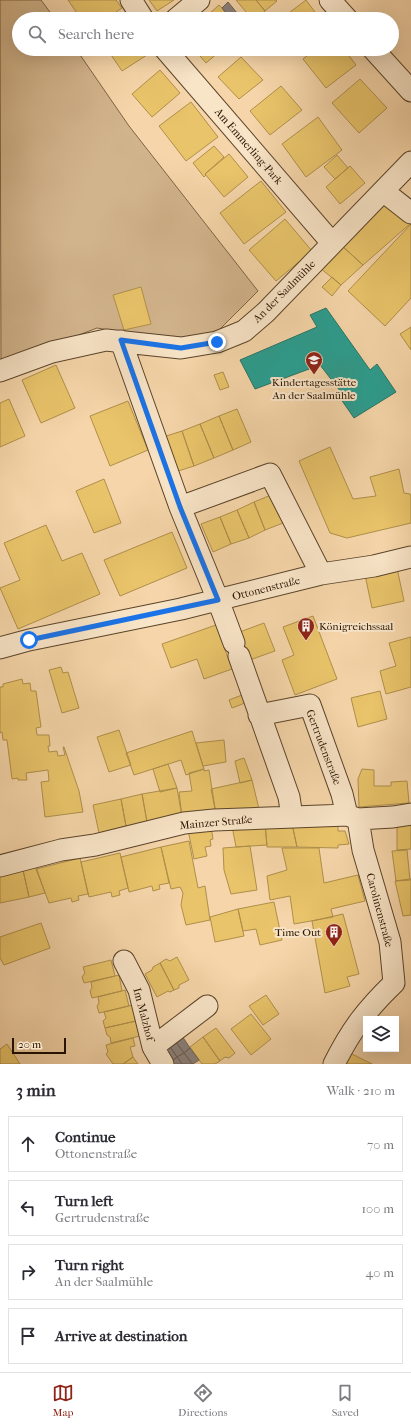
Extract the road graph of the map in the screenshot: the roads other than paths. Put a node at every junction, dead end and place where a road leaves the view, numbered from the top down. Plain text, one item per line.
1 (131, 0) edge
2 (199, 0) edge
3 (330, 0) edge
4 (139, 12) edge
5 (184, 12) edge
6 (341, 12) edge
7 (171, 56) edge
8 (379, 56) edge
9 (411, 91) edge
10 (411, 162) edge
11 (383, 191) junction
12 (411, 213) edge
13 (332, 243) junction
14 (121, 340) junction
15 (0, 371) edge
16 (180, 507) junction
17 (411, 557) edge
18 (321, 574) junction
19 (218, 600) junction
20 (0, 648) edge
21 (259, 715) junction
22 (411, 814) edge
23 (292, 817) junction
24 (353, 817) junction
25 (0, 866) edge
26 (124, 961) dead end
27 (403, 987) edge
28 (207, 1006) dead end
29 (158, 1055) edge
30 (334, 1064) edge

1 - 4 street
2 - 5 street
3 - 6 street
7 - 13 street, Am Emmerling-Park
8 - 9 street
10 - 11 street, An der Saalmühle
11 - 12 street
11 - 13 street, An der Saalmühle
13 - 14 street, An der Saalmühle
14 - 15 street, An der Saalmühle
14 - 16 street
16 - 18 street
16 - 19 street
17 - 18 street, Ottonenstraße
18 - 19 street, Ottonenstraße
19 - 20 street, Ottonenstraße
19 - 21 street
21 - 23 street
21 - 24 street, Gertrudenstraße
22 - 24 street, Mainzer Straße
23 - 24 street, Mainzer Straße
23 - 25 street, Mainzer Straße
24 - 27 street, Carolinenstraße
26 - 29 street, Im Malzhof
27 - 30 street
28 - 29 street, Im Malzhof

